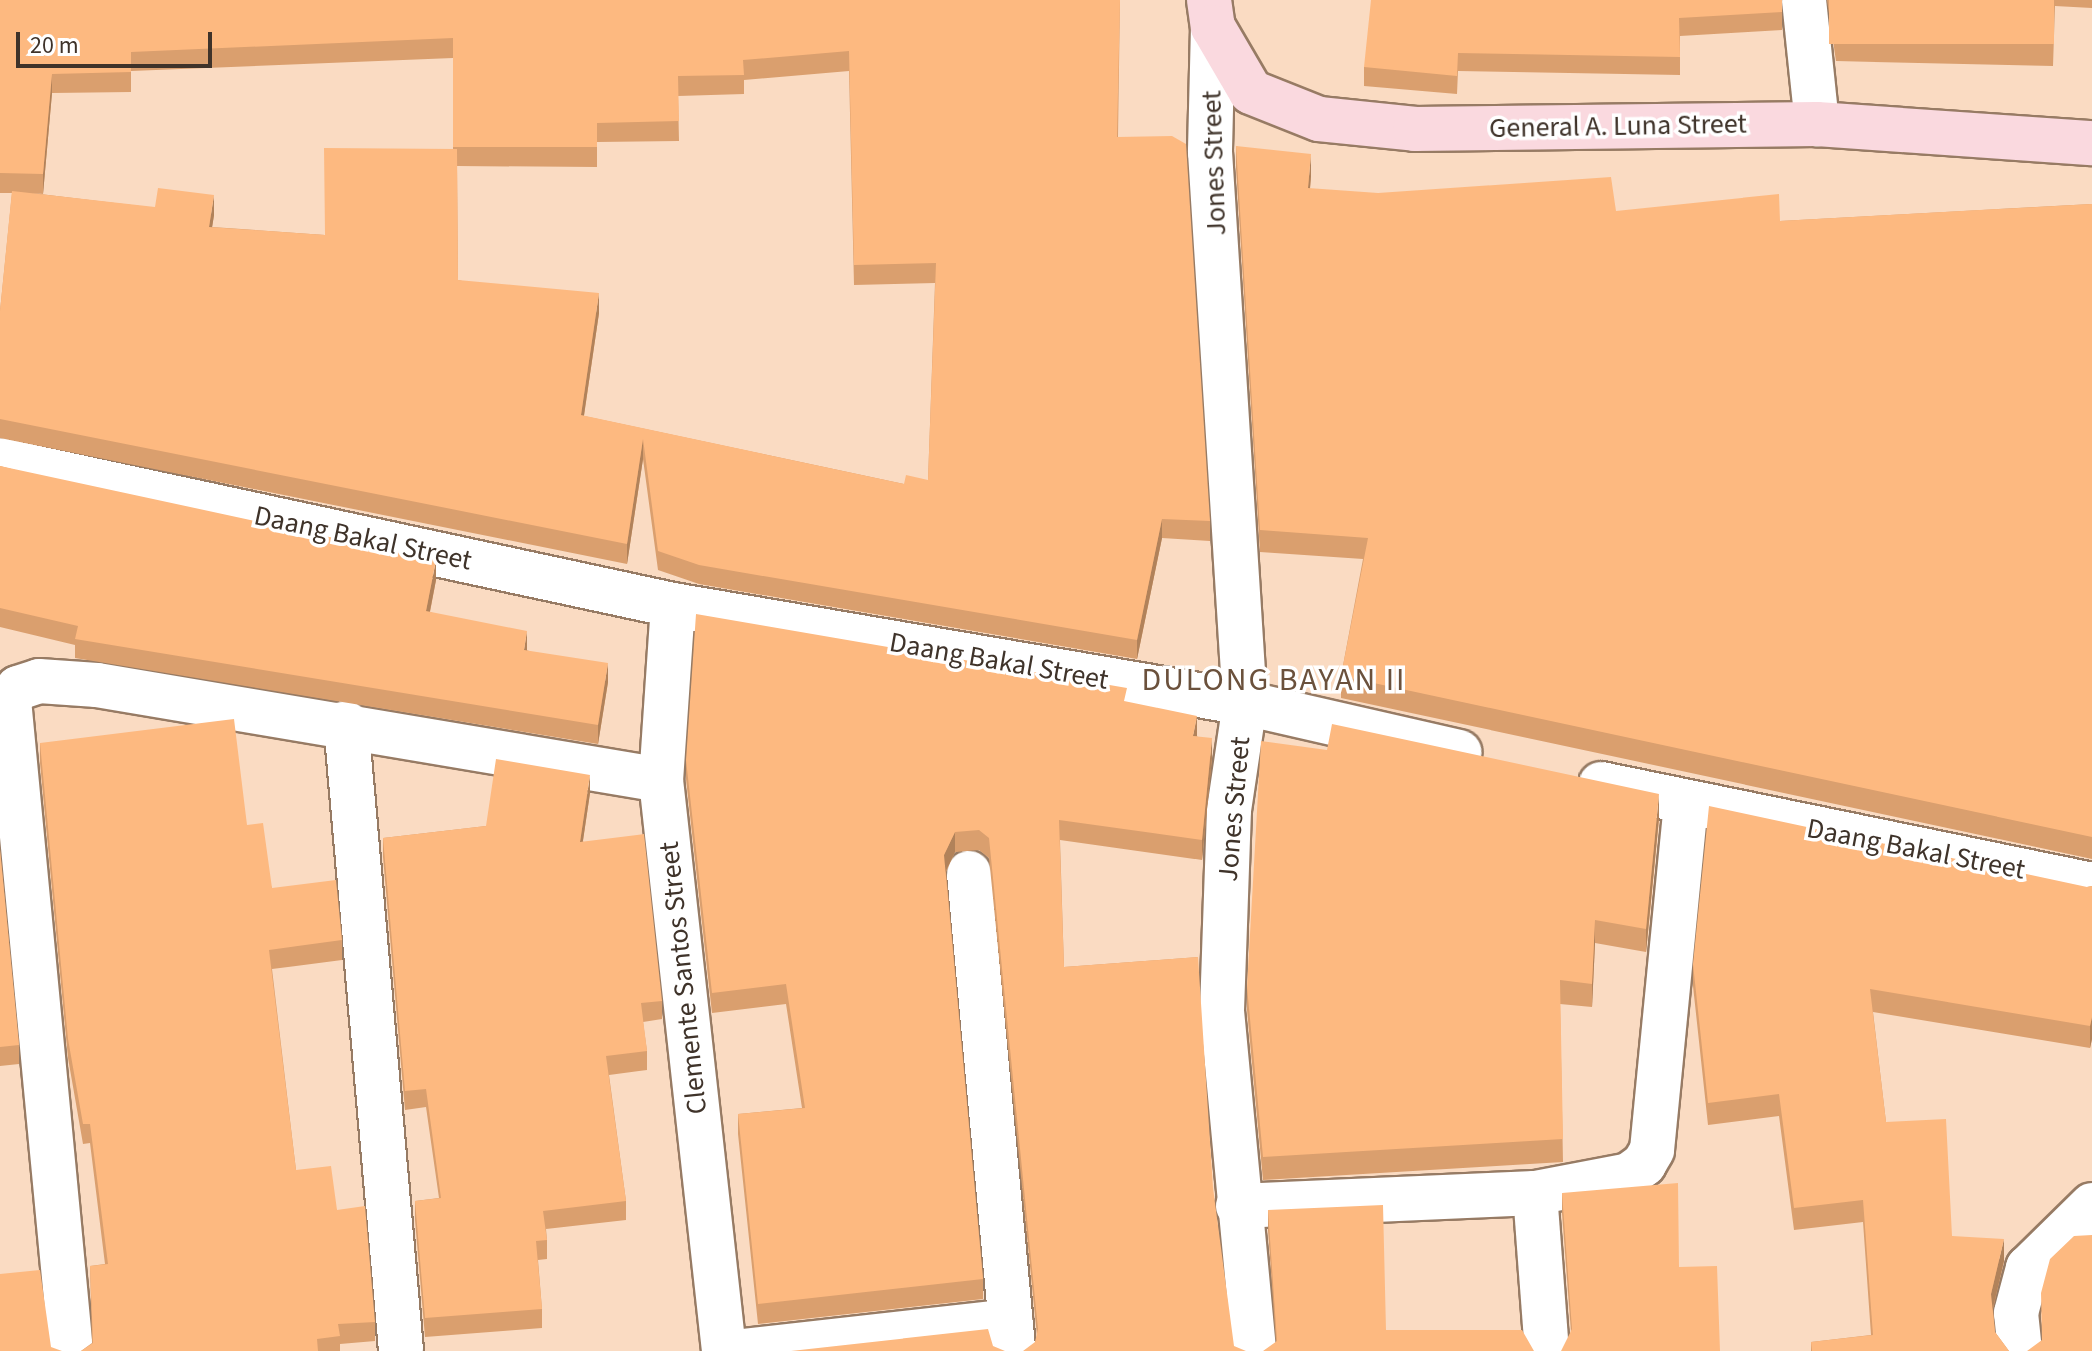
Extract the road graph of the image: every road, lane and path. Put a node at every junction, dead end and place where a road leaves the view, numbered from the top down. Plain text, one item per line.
1 (1804, 0) edge
2 (1211, 14) edge
3 (1817, 124) junction
4 (2092, 143) edge
5 (0, 460) edge
6 (673, 605) junction
7 (1245, 703) junction
8 (346, 723) junction
9 (1504, 762) edge
10 (1564, 776) edge
11 (661, 780) junction
12 (1686, 803) junction
13 (969, 873) dead end
14 (2092, 885) edge
15 (1535, 1193) junction
16 (2092, 1205) edge
17 (1238, 1206) junction
18 (1012, 1336) edge
19 (71, 1351) edge
20 (401, 1351) edge
21 (724, 1351) edge
22 (744, 1351) edge
23 (1254, 1351) edge
24 (1547, 1351) edge
25 (2020, 1351) edge

1 - 3 street
2 - 3 main road, General A. Luna Street
2 - 7 street, Jones Street
3 - 4 main road, General A. Luna Street
5 - 6 street, Daang Bakal Street
6 - 7 street, Daang Bakal Street
6 - 11 street, Clemente Santos Street
7 - 9 street, Daang Bakal Street
7 - 17 street, Jones Street
8 - 11 street
8 - 19 street
8 - 20 street
10 - 12 street, Daang Bakal Street
11 - 21 street, Clemente Santos Street
12 - 14 street, Daang Bakal Street
12 - 15 street
13 - 18 street
15 - 17 street
15 - 24 street
16 - 25 street
17 - 23 street, Jones Street
18 - 22 street

